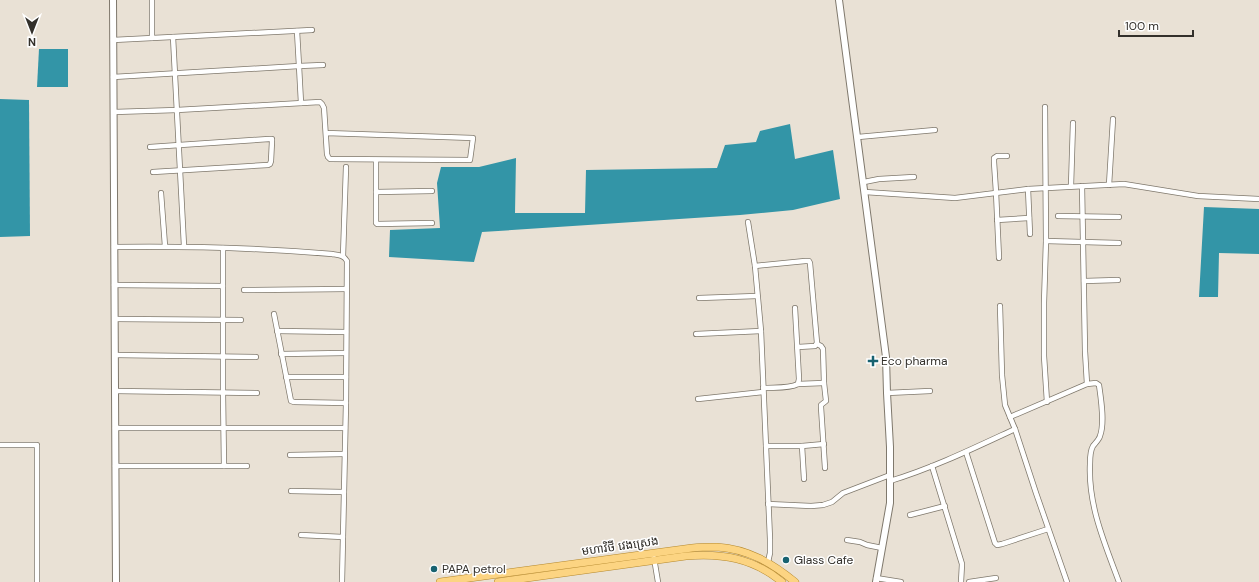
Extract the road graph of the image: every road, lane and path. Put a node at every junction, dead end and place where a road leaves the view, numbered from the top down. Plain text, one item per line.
1 (113, 0) edge
2 (152, 0) edge
3 (839, 0) edge
4 (312, 30) dead end
5 (297, 31) junction
6 (173, 37) junction
7 (152, 38) junction
8 (113, 40) junction
9 (323, 65) dead end
10 (299, 66) junction
11 (174, 74) junction
12 (113, 76) junction
13 (301, 104) junction
14 (1045, 107) dead end
15 (177, 110) junction
16 (114, 112) junction
17 (1112, 119) dead end
18 (1073, 123) dead end
19 (935, 130) dead end
20 (326, 133) junction
21 (858, 137) junction
22 (178, 146) junction
23 (150, 147) dead end
24 (1007, 156) dead end
25 (376, 160) junction
26 (346, 167) dead end
27 (179, 170) junction
28 (153, 172) dead end
29 (914, 177) dead end
30 (864, 182) junction
31 (1109, 185) junction
32 (1072, 186) junction
33 (1082, 186) junction
34 (1046, 188) junction
35 (1028, 189) junction
36 (432, 191) dead end
37 (376, 192) junction
38 (865, 192) junction
39 (996, 192) junction
40 (161, 193) dead end
41 (1259, 200) edge
42 (1058, 216) dead end
43 (1083, 216) junction
44 (1119, 217) dead end
45 (1029, 218) junction
46 (998, 220) junction
47 (748, 222) dead end
48 (432, 223) dead end
49 (1030, 234) dead end
50 (1046, 241) junction
51 (1083, 242) junction
52 (1119, 243) dead end
53 (165, 246) junction
54 (184, 246) junction
55 (114, 247) junction
56 (223, 248) junction
57 (343, 256) junction
58 (999, 258) dead end
59 (755, 266) junction
60 (1084, 280) junction
61 (1118, 280) dead end
62 (114, 285) junction
63 (222, 286) junction
64 (346, 289) junction
65 (244, 290) dead end
66 (757, 296) junction
67 (698, 298) dead end
68 (1000, 306) dead end
69 (795, 308) dead end
70 (274, 314) dead end
71 (114, 319) junction
72 (222, 320) junction
73 (241, 320) dead end
74 (277, 330) junction
75 (761, 331) junction
76 (346, 332) junction
77 (696, 334) dead end
78 (817, 344) junction
79 (798, 347) junction
80 (345, 353) junction
81 (281, 354) junction
82 (115, 355) junction
83 (223, 356) junction
84 (256, 357) dead end
85 (346, 376) junction
86 (286, 377) junction
87 (824, 383) junction
88 (798, 384) junction
89 (1087, 384) junction
90 (763, 390) junction
91 (115, 391) junction
92 (930, 391) dead end
93 (223, 393) junction
94 (257, 393) dead end
95 (887, 393) junction
96 (698, 399) dead end
97 (1047, 402) junction
98 (346, 403) junction
99 (1010, 417) junction
100 (115, 428) junction
101 (223, 428) junction
102 (345, 428) junction
103 (1015, 429) junction
104 (824, 444) junction
105 (0, 445) edge
106 (766, 446) junction
107 (802, 446) junction
108 (966, 452) junction
109 (344, 454) junction
110 (290, 455) dead end
111 (115, 466) junction
112 (224, 466) junction
113 (247, 466) dead end
114 (932, 466) junction
115 (825, 468) dead end
116 (890, 478) junction
117 (804, 479) dead end
118 (291, 491) dead end
119 (344, 492) junction
120 (768, 504) junction
121 (945, 506) junction
122 (910, 515) dead end
123 (1048, 529) junction
124 (301, 536) dead end
125 (343, 537) junction
126 (847, 540) dead end
127 (882, 548) junction
128 (653, 553) junction
129 (654, 560) junction
130 (768, 562) junction
131 (996, 578) dead end
132 (876, 580) edge
133 (516, 581) edge
134 (37, 582) edge
135 (116, 582) edge
136 (342, 582) edge
137 (440, 582) edge
138 (498, 582) edge
139 (658, 582) edge
140 (782, 582) edge
141 (795, 582) edge
142 (901, 582) edge
143 (961, 582) edge
144 (969, 582) edge
145 (977, 582) edge
146 (1067, 582) edge
147 (1119, 582) edge

1 - 8 street
2 - 7 street
3 - 21 street
4 - 5 street
5 - 6 street
5 - 10 street
6 - 7 street
6 - 11 street
7 - 8 street
8 - 12 street
9 - 10 street
10 - 11 street
10 - 13 street
11 - 12 street
11 - 15 street
12 - 16 street
13 - 15 street
13 - 20 street
14 - 34 street
15 - 16 street
15 - 22 street
16 - 55 street
17 - 31 street
18 - 32 street
19 - 21 street
20 - 25 street
20 - 25 street
21 - 30 street
22 - 23 street
22 - 27 street
22 - 27 street
24 - 39 street
25 - 37 street
26 - 57 street
27 - 28 street
27 - 54 street
29 - 30 street
30 - 38 street
31 - 33 street
31 - 41 street
32 - 33 street
32 - 34 street
33 - 43 street
34 - 35 street
34 - 50 street
35 - 39 street
35 - 45 street
36 - 37 street
37 - 48 street
38 - 39 street
38 - 95 street
39 - 46 street
40 - 53 street
42 - 43 street
43 - 44 street
43 - 51 street
45 - 46 street
45 - 49 street
46 - 58 street
47 - 59 street
50 - 51 street
50 - 97 street
51 - 52 street
51 - 60 street
53 - 54 street
53 - 55 street
54 - 56 street
55 - 62 street
56 - 57 street
56 - 63 street
57 - 64 street
59 - 66 street
59 - 78 street
60 - 61 street
60 - 89 street
62 - 63 street
62 - 71 street
63 - 72 street
64 - 65 street
64 - 76 street
66 - 67 street
66 - 75 street
68 - 99 street
69 - 79 street
70 - 74 street
71 - 72 street
71 - 82 street
72 - 73 street
72 - 83 street
74 - 76 street
74 - 81 street
75 - 77 street
75 - 90 street
76 - 80 street
78 - 79 street
78 - 87 street
79 - 88 street
80 - 81 street
80 - 85 street
81 - 86 street
82 - 83 street
82 - 91 street
83 - 84 street
83 - 93 street
85 - 86 street
85 - 98 street
86 - 98 street
87 - 88 street
87 - 104 street
88 - 90 street
89 - 97 street
89 - 147 street
90 - 96 street
90 - 106 street
91 - 93 street
91 - 100 street
92 - 95 street
93 - 94 street
93 - 101 street
95 - 116 street
97 - 99 street
98 - 102 street
99 - 103 street
100 - 101 street
100 - 111 street
101 - 102 street
101 - 112 street
102 - 109 street
103 - 108 street
103 - 123 street
104 - 107 street
104 - 115 street
105 - 134 street
106 - 107 street
106 - 120 street
107 - 117 street
108 - 114 street
108 - 123 street
109 - 110 street
109 - 119 street
111 - 112 street
111 - 135 street
112 - 113 street
114 - 116 street
114 - 121 street
116 - 120 street
116 - 127 street
118 - 119 street
119 - 125 street
120 - 130 street
121 - 122 street
121 - 143 street
123 - 146 street
124 - 125 street
125 - 136 street
126 - 127 street
127 - 132 street
128 - 129 street
128 - 130 main road, មហាវិថី វេងស្រេង
128 - 137 main road, មហាវិថី វេងស្រេង
129 - 133 main road, មហាវិថី វេងស្រេង
129 - 139 street
129 - 140 main road, មហាវិថី វេងស្រេង
130 - 141 main road, មហាវិថី វេងស្រេង
131 - 145 street
132 - 142 street
133 - 138 main road, មហាវិថី វេងស្រេង
144 - 145 street

